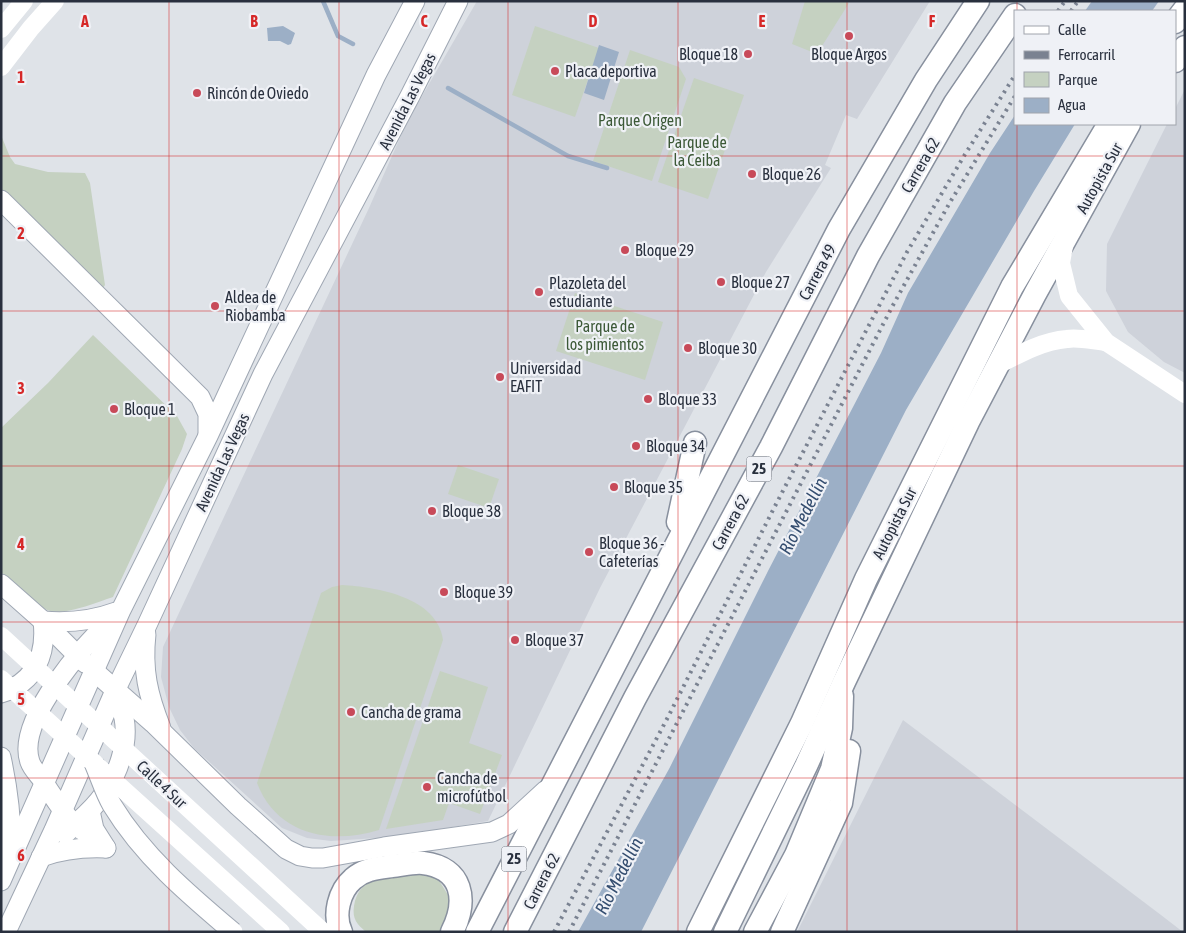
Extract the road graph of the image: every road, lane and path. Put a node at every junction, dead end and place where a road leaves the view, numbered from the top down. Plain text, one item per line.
1 (24, 1) edge
2 (55, 1) edge
3 (415, 1) edge
4 (458, 1) edge
5 (978, 1) edge
6 (1185, 9) edge
7 (1014, 15) edge
8 (1176, 21) edge
9 (1, 28) edge
10 (1185, 47) edge
11 (1176, 60) edge
12 (1, 67) edge
13 (1108, 125) edge
14 (1128, 125) edge
15 (1128, 125) edge
16 (1, 200) edge
17 (1064, 240) junction
18 (1012, 287) junction
19 (1106, 342) junction
20 (1000, 364) junction
21 (1185, 394) edge
22 (208, 436) junction
23 (695, 443) dead end
24 (671, 552) junction
25 (1, 584) edge
26 (121, 610) junction
27 (44, 621) junction
28 (147, 624) junction
29 (1, 636) edge
30 (77, 654) junction
31 (94, 671) junction
32 (1, 679) edge
33 (844, 682) junction
34 (115, 691) junction
35 (1, 693) edge
36 (841, 728) junction
37 (164, 736) junction
38 (1, 757) edge
39 (94, 763) junction
40 (45, 784) junction
41 (550, 786) junction
42 (90, 811) junction
43 (68, 818) junction
44 (106, 848) junction
45 (41, 857) junction
46 (10, 861) junction
47 (1, 881) edge
48 (462, 928) edge
49 (6, 932) edge
50 (233, 932) edge
51 (281, 932) edge
52 (323, 932) edge
53 (341, 932) edge
54 (515, 932) edge
55 (698, 932) edge
56 (725, 932) edge
57 (755, 932) edge
58 (782, 932) edge

1 - 9 main road
2 - 12 main road
3 - 22 main road, Avenida Las Vegas
4 - 28 main road, Avenida Las Vegas
5 - 24 highway, Carrera 49 / 25
6 - 8 highway
7 - 54 highway, Carrera 62 / 25
10 - 11 highway
13 - 18 highway, Autopista Sur
14 - 18 highway
15 - 17 highway, Autopista Sur
16 - 22 main road
17 - 19 main road
17 - 20 highway, Autopista Sur
18 - 55 highway, Autopista Sur
19 - 20 main road
19 - 21 main road
20 - 33 highway, Autopista Sur
22 - 26 main road, Avenida Las Vegas
23 - 24 highway
24 - 41 highway, 25
25 - 27 main road
26 - 27 main road
26 - 30 main road
26 - 31 main road, Avenida Las Vegas
27 - 30 main road
27 - 35 main road
28 - 34 main road, Avenida Las Vegas
28 - 37 main road
29 - 52 main road, Calle 4 Sur, bridge
30 - 31 main road
30 - 40 main road
31 - 34 main road
31 - 40 main road, Avenida Las Vegas
32 - 39 main road, Calle 4 Sur, bridge
33 - 36 highway
33 - 56 highway, Autopista Sur
34 - 37 main road
34 - 42 main road
34 - 43 main road, Avenida Las Vegas
36 - 57 highway
36 - 58 highway
37 - 41 main road
38 - 46 main road
39 - 50 main road, bridge
39 - 51 main road, Calle 4 Sur, bridge
40 - 43 main road
40 - 46 main road, Avenida Las Vegas
41 - 48 highway, 25
42 - 43 main road
42 - 44 main road
43 - 44 main road
43 - 45 main road, Avenida Las Vegas
44 - 45 main road
45 - 49 main road, Avenida Las Vegas
46 - 47 main road, Avenida Las Vegas
48 - 53 highway

